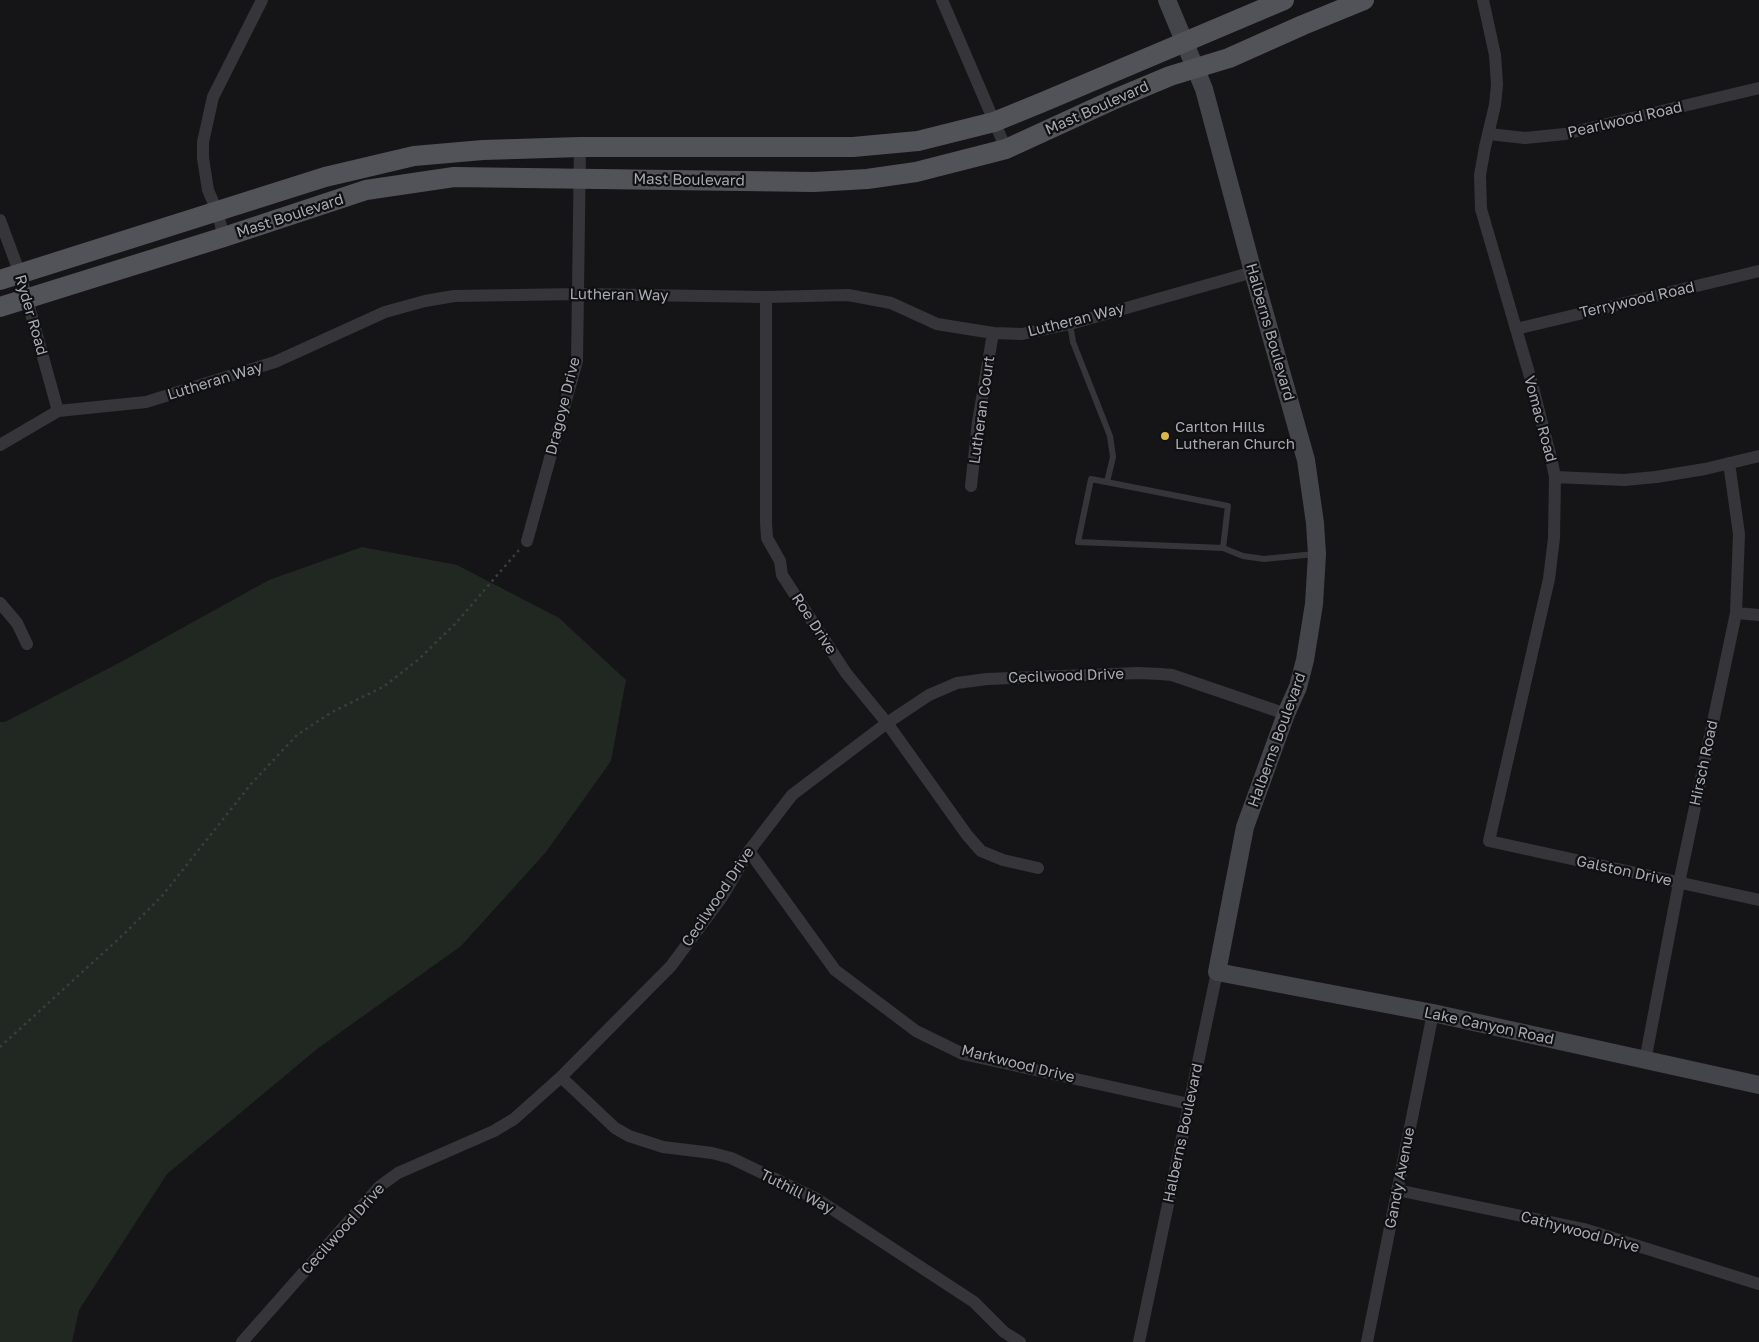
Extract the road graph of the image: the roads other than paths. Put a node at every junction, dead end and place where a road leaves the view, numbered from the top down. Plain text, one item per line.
1 (262, 0) edge
2 (942, 0) edge
3 (1167, 0) edge
4 (1284, 0) edge
5 (1364, 0) edge
6 (1483, 0) edge
7 (1183, 42) junction
8 (1195, 69) junction
9 (1759, 88) edge
10 (994, 122) junction
11 (1488, 134) junction
12 (580, 147) junction
13 (1006, 149) junction
14 (580, 179) junction
15 (217, 211) junction
16 (0, 220) edge
17 (224, 237) junction
18 (1759, 271) edge
19 (1253, 272) junction
20 (20, 274) junction
21 (0, 280) edge
22 (578, 294) junction
23 (766, 297) junction
24 (27, 298) junction
25 (0, 307) edge
26 (1070, 324) junction
27 (1516, 329) junction
28 (993, 333) junction
29 (58, 411) junction
30 (0, 445) edge
31 (1759, 456) edge
32 (1729, 463) junction
33 (1555, 477) junction
34 (1107, 482) junction
35 (971, 486) dead end
36 (527, 541) road end
37 (1223, 548) junction
38 (1317, 554) junction
39 (0, 603) edge
40 (1736, 613) junction
41 (1759, 615) edge
42 (27, 644) dead end
43 (1286, 714) junction
44 (887, 723) junction
45 (1489, 841) joint
46 (748, 852) junction
47 (1038, 868) dead end
48 (1679, 883) junction
49 (1759, 900) edge
50 (1217, 972) junction
51 (1433, 1013) junction
52 (1646, 1061) junction
53 (561, 1077) junction
54 (1759, 1085) edge
55 (1189, 1104) junction
56 (1397, 1190) junction
57 (1759, 1284) edge
58 (242, 1342) edge
59 (1020, 1342) edge
60 (1139, 1342) edge
61 (1367, 1342) edge

1 - 15 street
2 - 10 street
3 - 7 street, Halberns Boulevard
4 - 7 main road, Mast Boulevard
5 - 8 main road, Mast Boulevard
6 - 11 street, Vomac Road
7 - 8 street, Halberns Boulevard
7 - 10 main road, Mast Boulevard
8 - 13 main road, Mast Boulevard
8 - 19 street, Halberns Boulevard
9 - 11 street, Pearlwood Road
10 - 12 main road, Mast Boulevard
10 - 13 street
11 - 27 street, Vomac Road
12 - 14 street, Dragoye Drive
12 - 15 main road, Mast Boulevard
13 - 14 main road, Mast Boulevard
14 - 17 main road, Mast Boulevard
14 - 22 street, Dragoye Drive
15 - 17 street
15 - 20 main road, Mast Boulevard
16 - 20 street, Ryder Road
17 - 24 main road, Mast Boulevard
18 - 27 street, Terrywood Road
19 - 26 street, Lutheran Way
19 - 38 street, Halberns Boulevard
20 - 21 main road, Mast Boulevard
20 - 24 street, Ryder Road
22 - 23 street, Lutheran Way
22 - 29 street, Lutheran Way
22 - 36 street, Dragoye Drive
23 - 28 street, Lutheran Way
23 - 44 street, Roe Drive
24 - 25 main road, Mast Boulevard
24 - 29 street, Ryder Road
26 - 28 street, Lutheran Way
26 - 34 lane
27 - 33 street, Vomac Road
28 - 35 street, Lutheran Court
29 - 30 street, Lutheran Way
31 - 32 street
32 - 33 street
32 - 40 street, Hirsch Road
33 - 45 street, Vomac Road
34 - 37 lane
34 - 37 lane
37 - 38 lane
38 - 43 street, Halberns Boulevard
39 - 42 street
40 - 41 street
40 - 48 street, Hirsch Road
43 - 44 street, Cecilwood Drive
43 - 50 street, Halberns Boulevard
44 - 46 street, Cecilwood Drive
44 - 47 street, Roe Drive
45 - 48 street, Galston Drive
46 - 53 street, Cecilwood Drive
46 - 55 street, Markwood Drive
48 - 49 street, Galston Drive
48 - 52 street, Hirsch Road
50 - 51 street, Lake Canyon Road
50 - 55 street, Halberns Boulevard
51 - 52 street, Lake Canyon Road
51 - 56 street, Gandy Avenue
52 - 54 street, Lake Canyon Road
53 - 58 street, Cecilwood Drive
53 - 59 street, Tuthill Way
55 - 60 street, Halberns Boulevard
56 - 57 street, Cathywood Drive
56 - 61 street, Gandy Avenue

